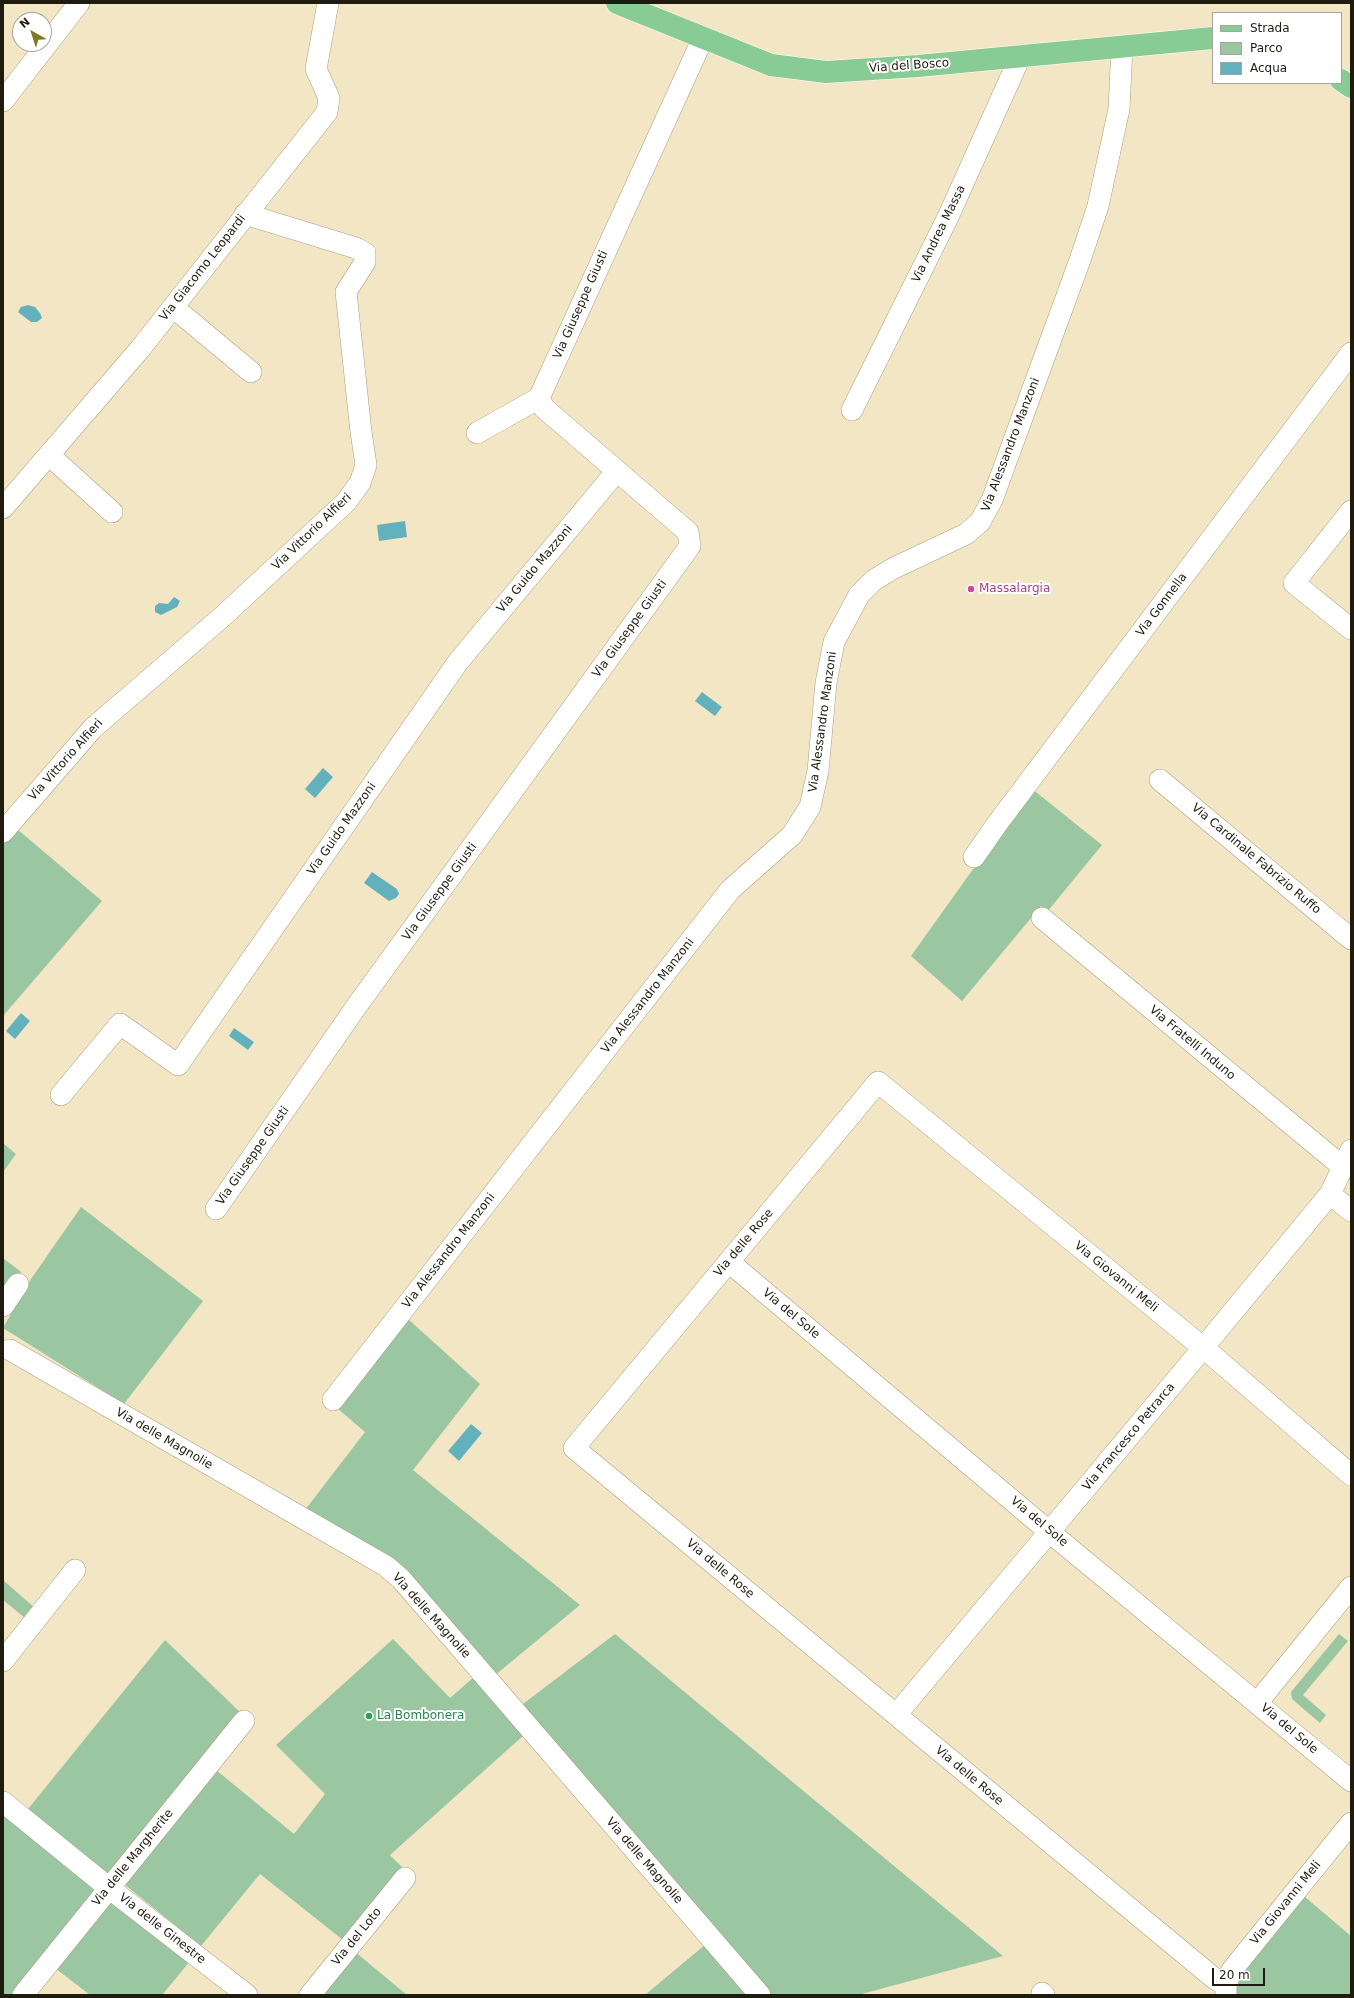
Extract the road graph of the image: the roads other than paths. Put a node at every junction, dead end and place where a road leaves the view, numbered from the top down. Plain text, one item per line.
1 (79, 3) edge
2 (328, 3) edge
3 (617, 3) edge
4 (703, 38) junction
5 (1212, 38) edge
6 (1122, 47) junction
7 (1020, 56) junction
8 (1342, 81) edge
9 (1351, 87) edge
10 (3, 100) edge
11 (245, 214) junction
12 (173, 308) junction
13 (1351, 353) edge
14 (251, 372) dead end
15 (539, 398) junction
16 (852, 410) dead end
17 (477, 433) dead end
18 (49, 455) junction
19 (616, 472) junction
20 (3, 508) edge
21 (1351, 511) edge
22 (112, 512) dead end
23 (1351, 629) edge
24 (1160, 780) dead end
25 (3, 832) edge
26 (974, 857) dead end
27 (1042, 918) dead end
28 (1351, 938) edge
29 (878, 1082) joint
30 (61, 1095) dead end
31 (1347, 1159) edge
32 (1330, 1194) junction
33 (216, 1209) dead end
34 (1351, 1211) edge
35 (729, 1262) junction
36 (18, 1284) dead end
37 (3, 1306) edge
38 (1203, 1348) junction
39 (10, 1350) dead end
40 (333, 1400) dead end
41 (1351, 1474) edge
42 (1050, 1532) junction
43 (75, 1570) dead end
44 (1351, 1587) edge
45 (3, 1661) edge
46 (1258, 1703) junction
47 (896, 1715) junction
48 (244, 1721) dead end
49 (1351, 1781) edge
50 (3, 1802) edge
51 (1351, 1823) edge
52 (405, 1878) dead end
53 (109, 1888) junction
54 (1226, 1990) edge
55 (23, 1995) edge
56 (248, 1995) edge
57 (310, 1995) edge
58 (760, 1995) edge

1 - 10 street
2 - 11 street, Via Giacomo Leopardi
3 - 4 main road, Via del Bosco
4 - 7 main road, Via del Bosco
4 - 15 street, Via Giuseppe Giusti
5 - 6 main road, Via del Bosco
6 - 7 main road, Via del Bosco
6 - 40 street, Via Alessandro Manzoni
7 - 16 street, Via Andrea Massa
8 - 9 main road
11 - 12 street, Via Giacomo Leopardi
11 - 25 street, Via Vittorio Alfieri
12 - 14 street
12 - 18 street, Via Giacomo Leopardi
13 - 26 street, Via Gonnella
15 - 17 street
15 - 19 street, Via Giuseppe Giusti
18 - 20 street, Via Giacomo Leopardi
18 - 22 street
19 - 30 street, Via Guido Mazzoni
19 - 33 street, Via Giuseppe Giusti
21 - 23 street
24 - 28 street, Via Cardinale Fabrizio Ruffo
27 - 31 street, Via Fratelli Induno
29 - 35 street, Via delle Rose
29 - 38 street, Via Giovanni Meli
31 - 32 street, Via Francesco Petrarca
32 - 34 street
32 - 38 street, Via Francesco Petrarca
35 - 42 street, Via del Sole
35 - 47 street, Via delle Rose
36 - 37 street
38 - 41 street, Via Giovanni Meli
38 - 42 street, Via Francesco Petrarca
39 - 58 street, Via delle Magnolie
42 - 46 street, Via del Sole
42 - 47 street, Via Francesco Petrarca
43 - 45 street
44 - 46 street
46 - 49 street, Via del Sole
47 - 54 street, Via delle Rose
48 - 53 street, Via delle Margherite
50 - 53 street, Via delle Ginestre
51 - 54 street, Via Giovanni Meli
52 - 57 street, Via del Loto
53 - 55 street, Via delle Margherite
53 - 56 street, Via delle Ginestre

